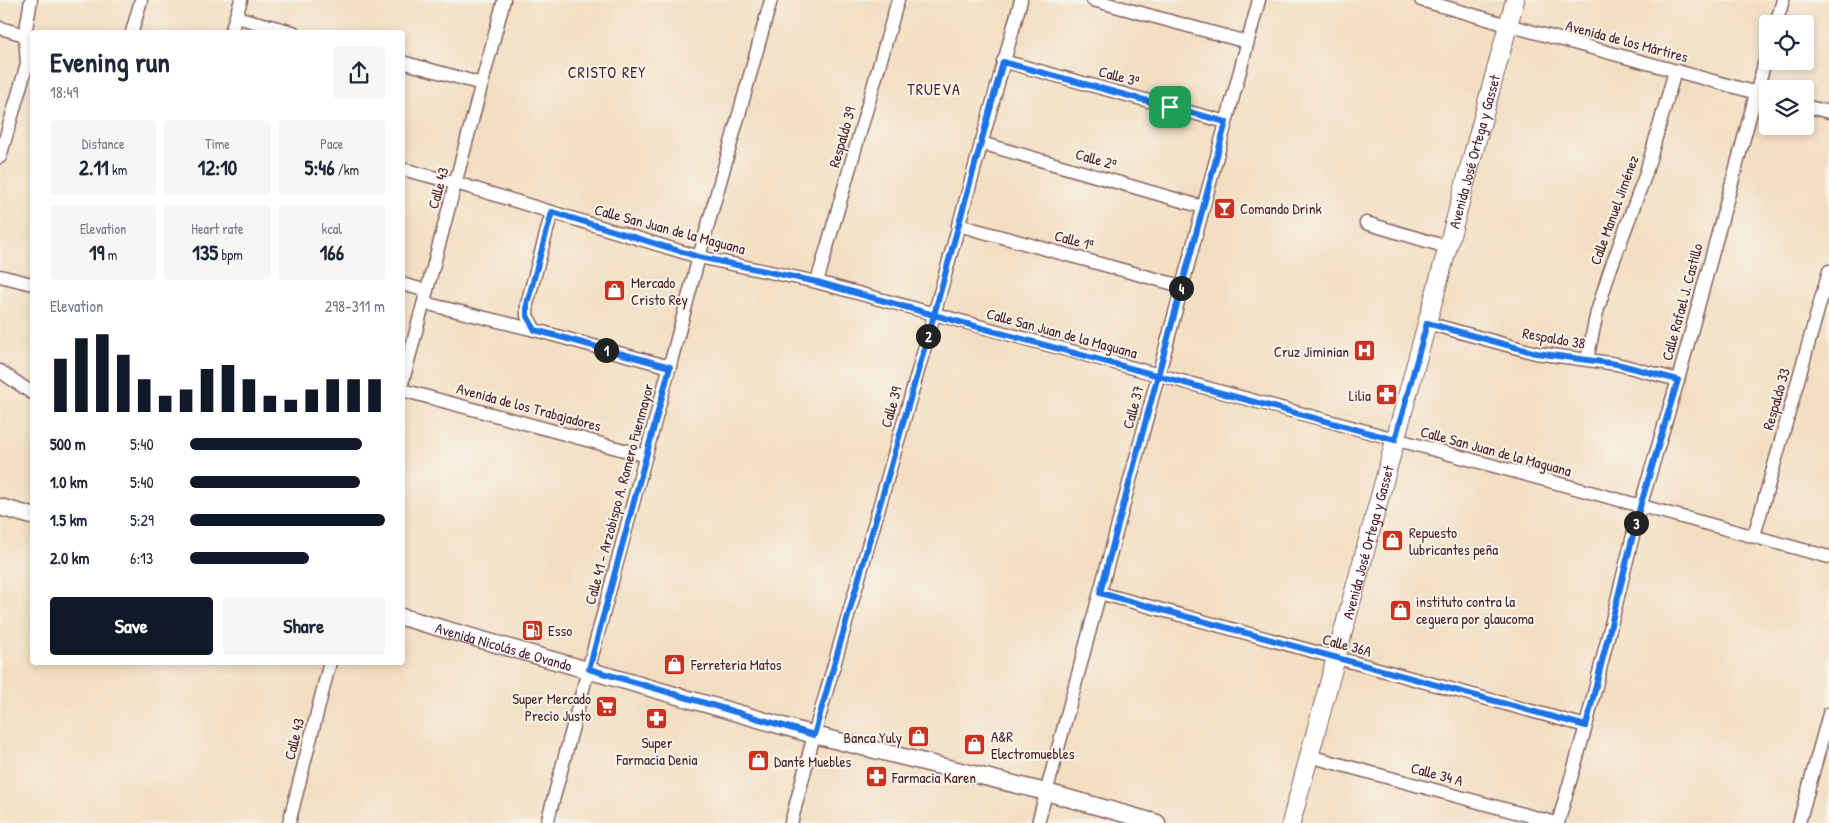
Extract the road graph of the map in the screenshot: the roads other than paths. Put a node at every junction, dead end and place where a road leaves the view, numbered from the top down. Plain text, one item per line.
1 (31, 0) edge
2 (141, 0) edge
3 (240, 0) edge
4 (504, 0) edge
5 (771, 0) edge
6 (898, 0) edge
7 (1021, 0) edge
8 (1093, 0) edge
9 (1260, 0) edge
10 (1421, 0) edge
11 (1515, 0) edge
12 (1783, 0) edge
13 (1779, 15) edge
14 (236, 17) junction
15 (1508, 25) junction
16 (0, 28) edge
17 (133, 30) edge
18 (232, 30) edge
19 (285, 30) edge
20 (25, 36) junction
21 (1247, 42) junction
22 (1003, 62) junction
23 (405, 63) edge
24 (30, 64) edge
25 (1675, 71) junction
26 (482, 84) junction
27 (1759, 93) edge
28 (1759, 101) edge
29 (1814, 108) edge
30 (1829, 112) edge
31 (1226, 122) junction
32 (981, 142) junction
33 (0, 157) edge
34 (405, 170) edge
35 (456, 183) junction
36 (1202, 207) junction
37 (552, 212) junction
38 (1366, 223) dead end
39 (958, 226) junction
40 (1447, 247) junction
41 (699, 257) junction
42 (1829, 271) edge
43 (0, 276) edge
44 (817, 282) junction
45 (30, 284) edge
46 (405, 286) edge
47 (1181, 286) junction
48 (426, 297) junction
49 (934, 315) junction
50 (1427, 323) junction
51 (535, 330) junction
52 (1587, 360) junction
53 (670, 367) junction
54 (0, 371) edge
55 (405, 373) edge
56 (1158, 376) junction
57 (1678, 380) junction
58 (405, 391) edge
59 (30, 392) edge
60 (1395, 440) junction
61 (646, 456) junction
62 (0, 507) edge
63 (1640, 507) junction
64 (30, 515) edge
65 (1754, 536) junction
66 (1829, 557) edge
67 (1100, 593) junction
68 (405, 618) edge
69 (1335, 658) junction
70 (329, 665) edge
71 (589, 669) junction
72 (1829, 714) edge
73 (1586, 726) junction
74 (814, 735) junction
75 (1309, 756) junction
76 (1046, 792) junction
77 (289, 823) edge
78 (547, 823) edge
79 (791, 823) edge
80 (1038, 823) edge
81 (1157, 823) edge
82 (1291, 823) edge
83 (1557, 823) edge
84 (1799, 823) edge

1 - 20 street
2 - 17 street
3 - 14 street
4 - 26 street, Calle 43
5 - 41 street, Calle 41 - Arzobispo A. Romero Fuenmayor
6 - 44 street, Respaldo 39
7 - 22 street, Calle 39
8 - 21 street
9 - 21 street, Calle 37
10 - 15 street, Avenida de los Mártires
11 - 15 main road, Avenida José Ortega y Gasset
12 - 13 street
14 - 18 street
14 - 19 street
15 - 25 street, Avenida de los Mártires
15 - 40 main road, Avenida José Ortega y Gasset
16 - 20 street
20 - 24 street
21 - 31 street, Calle 37
22 - 31 street, Calle 3ª
22 - 32 street, Calle 39
23 - 26 street
24 - 33 street
25 - 27 street, Avenida de los Mártires
25 - 52 street, Calle Manuel Jiménez
26 - 35 street, Calle 43
28 - 57 street, Calle Rafael J. Castillo
29 - 30 street
31 - 36 street, Calle 37
32 - 36 street, Calle 2ª
32 - 39 street, Calle 39
34 - 35 street, Calle San Juan de la Maguana
35 - 37 street, Calle San Juan de la Maguana
35 - 48 street, Calle 43
36 - 47 street, Calle 37
37 - 41 street, Calle San Juan de la Maguana
37 - 51 street
38 - 40 street
39 - 47 street, Calle 1ª
39 - 49 street, Calle 39
40 - 50 main road, Avenida José Ortega y Gasset
41 - 44 street, Calle San Juan de la Maguana
41 - 53 street, Calle 41 - Arzobispo A. Romero Fuenmayor
42 - 65 street, Respaldo 33
43 - 45 street
44 - 49 street, Calle San Juan de la Maguana
46 - 48 street
47 - 56 street, Calle 37
48 - 51 street
48 - 55 street, Calle 43
49 - 56 street, Calle San Juan de la Maguana
49 - 74 street, Calle 39
50 - 52 street, Respaldo 38
50 - 60 main road, Avenida José Ortega y Gasset
51 - 53 street
52 - 57 street, Respaldo 38
53 - 61 street, Calle 41 - Arzobispo A. Romero Fuenmayor
54 - 59 street
56 - 60 street, Calle San Juan de la Maguana
56 - 67 street, Calle 37
57 - 63 street, Calle Rafael J. Castillo
58 - 61 street, Avenida de los Trabajadores
60 - 63 street, Calle San Juan de la Maguana
60 - 69 main road, Avenida José Ortega y Gasset
61 - 71 street, Calle 41 - Arzobispo A. Romero Fuenmayor
62 - 64 street
63 - 65 street, Calle San Juan de la Maguana
63 - 73 street, Calle Rafael J. Castillo
65 - 66 street, Calle San Juan de la Maguana
67 - 69 street, Calle 36A
67 - 76 street, Calle 37
68 - 71 street, Avenida Nicolás de Ovando
69 - 73 street, Calle 36A
69 - 75 main road, Avenida José Ortega y Gasset
70 - 77 street, Calle 43
71 - 74 street, Avenida Nicolás de Ovando
71 - 78 street, Calle 41 - Arzobispo A. Romero Fuenmayor
72 - 84 street
73 - 83 street, Calle Rafael J. Castillo
74 - 76 street, Avenida Nicolás de Ovando
74 - 79 street, Calle 39
75 - 82 main road, Avenida José Ortega y Gasset
75 - 83 street, Calle 34 A
76 - 80 street, Calle 37
76 - 81 street, Avenida Nicolás de Ovando

